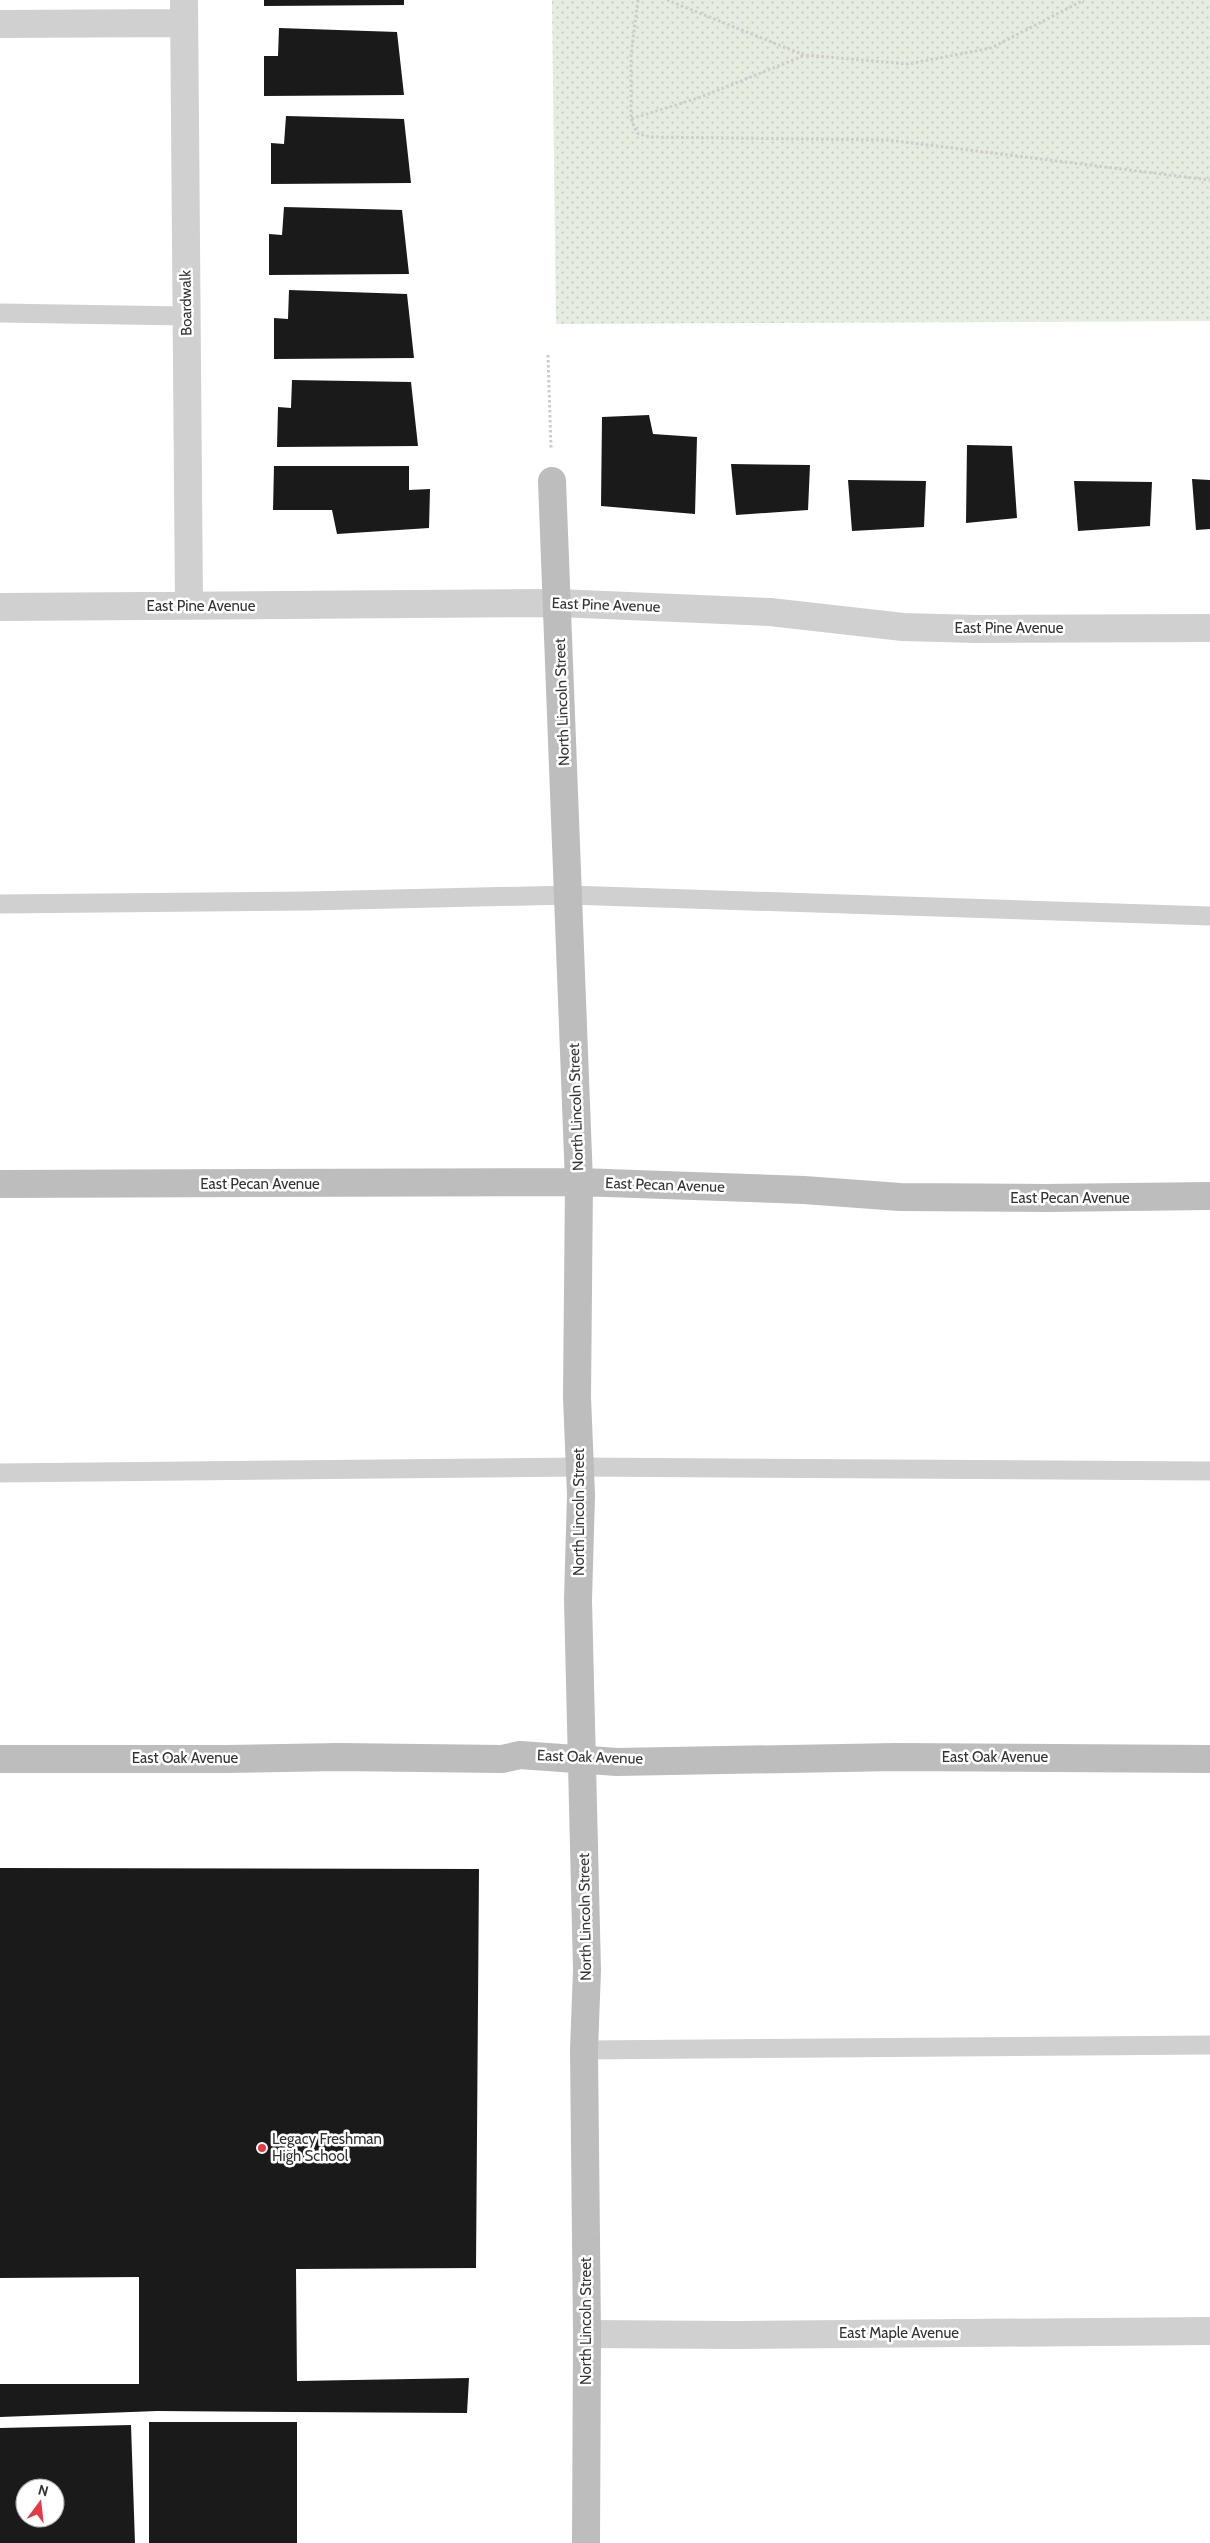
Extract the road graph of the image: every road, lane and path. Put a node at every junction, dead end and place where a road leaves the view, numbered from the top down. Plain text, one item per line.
1 (638, 0) edge
2 (667, 0) edge
3 (1084, 0) edge
4 (183, 12) edge
5 (0, 24) edge
6 (804, 56) junction
7 (631, 119) junction
8 (1210, 180) edge
9 (0, 313) edge
10 (186, 316) junction
11 (548, 355) dead end
12 (552, 481) joint
13 (558, 603) junction
14 (189, 606) junction
15 (0, 607) edge
16 (1210, 628) edge
17 (569, 895) junction
18 (0, 904) edge
19 (1210, 916) edge
20 (579, 1182) junction
21 (0, 1184) edge
22 (1210, 1196) edge
23 (580, 1467) junction
24 (1210, 1471) edge
25 (0, 1473) edge
26 (0, 1759) edge
27 (583, 1759) junction
28 (1210, 1759) edge
29 (1210, 2046) edge
30 (584, 2050) junction
31 (1210, 2331) edge
32 (588, 2334) junction
33 (586, 2543) edge

1 - 7 path
2 - 6 path
3 - 6 path
4 - 5 street
4 - 10 street, Boardwalk
6 - 7 path
7 - 8 path
9 - 10 lane
10 - 14 street, Boardwalk
11 - 12 path
12 - 13 street, North Lincoln Street
13 - 14 street, East Pine Avenue
13 - 16 street, East Pine Avenue
13 - 17 street, North Lincoln Street
14 - 15 street, East Pine Avenue
17 - 18 lane
17 - 19 lane
17 - 20 street, North Lincoln Street
20 - 21 street, East Pecan Avenue
20 - 22 street, East Pecan Avenue
20 - 23 street, North Lincoln Street
23 - 24 lane
23 - 25 lane
23 - 27 street, North Lincoln Street
26 - 27 street, East Oak Avenue
27 - 28 street, East Oak Avenue
27 - 30 street, North Lincoln Street
29 - 30 lane
30 - 32 street, North Lincoln Street
31 - 32 street, East Maple Avenue
32 - 33 street, North Lincoln Street

